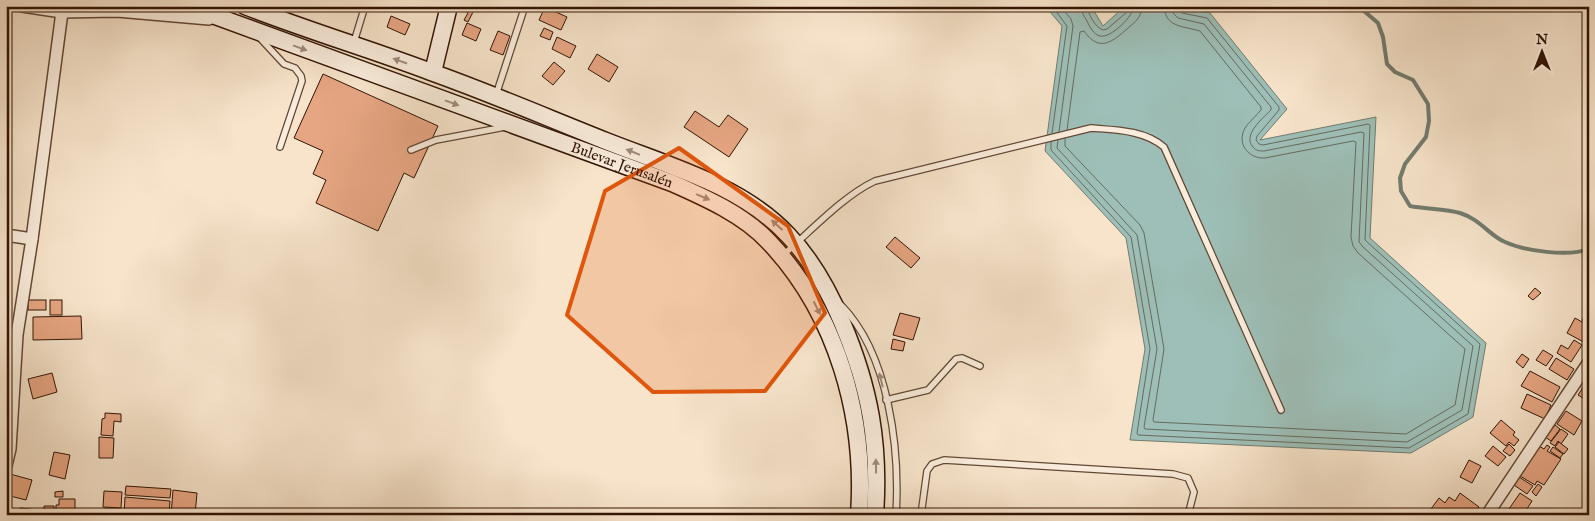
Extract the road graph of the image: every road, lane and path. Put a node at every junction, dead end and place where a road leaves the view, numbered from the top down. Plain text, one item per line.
1 (22, 6) edge
2 (188, 6) edge
3 (365, 6) edge
4 (449, 6) edge
5 (525, 6) edge
6 (247, 7) edge
7 (62, 12) junction
8 (224, 20) junction
9 (252, 30) junction
10 (353, 44) junction
11 (432, 72) junction
12 (495, 97) junction
13 (514, 126) junction
14 (280, 147) dead end
15 (411, 150) dead end
16 (6, 234) edge
17 (32, 240) junction
18 (796, 244) junction
19 (781, 256) junction
20 (831, 296) junction
21 (1589, 362) edge
22 (980, 366) dead end
23 (886, 400) junction
24 (1281, 410) dead end
25 (7, 464) edge
26 (859, 515) edge
27 (875, 515) edge
28 (896, 515) edge
29 (920, 515) edge
30 (1188, 515) edge
31 (1487, 515) edge

1 - 7 street
2 - 8 main road, Bulevar Jerusalén
3 - 10 lane
4 - 11 main road
5 - 12 lane
6 - 10 main road, Bulevar Jerusalén
7 - 8 street
7 - 17 street
8 - 9 main road, Bulevar Jerusalén
9 -> 13 main road, Bulevar Jerusalén
9 - 14 lane
11 -> 10 main road, Bulevar Jerusalén
11 - 12 main road, Bulevar Jerusalén
18 -> 12 main road, Bulevar Jerusalén
13 - 15 lane
13 -> 19 main road, Bulevar Jerusalén
16 - 17 street
17 - 25 street
18 - 19 lane
18 - 20 main road, Bulevar Jerusalén
18 - 24 lane
19 -> 26 main road, Bulevar Jerusalén
23 -> 20 lane
27 -> 20 main road, Bulevar Jerusalén
21 - 31 street
22 - 23 lane
23 - 28 lane
29 - 30 lane

